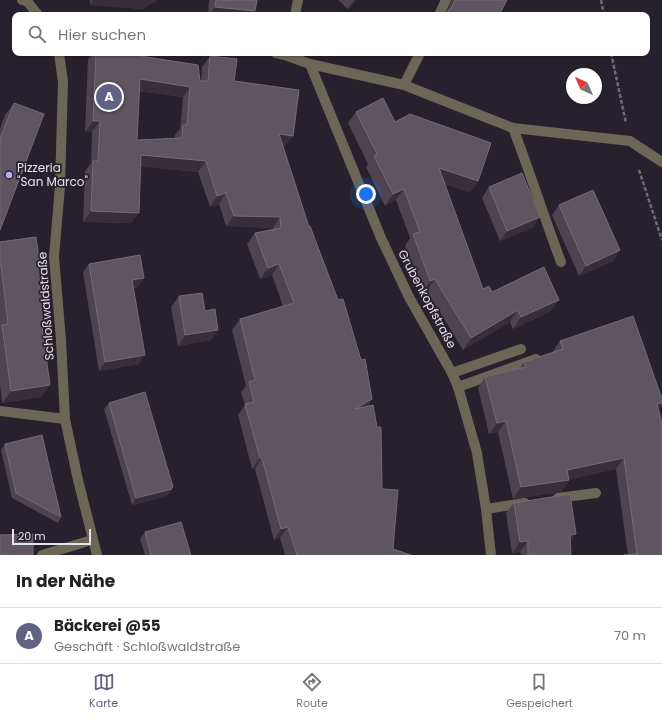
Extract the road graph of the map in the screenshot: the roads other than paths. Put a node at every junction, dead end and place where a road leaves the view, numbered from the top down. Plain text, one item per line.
1 (25, 0) edge
2 (298, 0) edge
3 (446, 0) edge
4 (35, 12) edge
5 (296, 12) edge
6 (440, 12) edge
7 (59, 56) edge
8 (288, 56) edge
9 (418, 56) edge
10 (310, 64) junction
11 (404, 85) junction
12 (513, 128) junction
13 (662, 162) edge
14 (561, 262) dead end
15 (521, 349) dead end
16 (545, 356) edge
17 (452, 373) junction
18 (458, 387) junction
19 (0, 411) edge
20 (65, 420) junction
21 (596, 493) dead end
22 (549, 500) edge
23 (533, 502) edge
24 (486, 509) junction
25 (92, 540) junction
26 (42, 555) edge
27 (96, 555) edge
28 (491, 555) edge

1 - 4 street
2 - 5 street
3 - 6 street
7 - 20 street, Schloßwaldstraße
8 - 10 street
9 - 11 street
10 - 11 street
10 - 17 street, Grubenkopfstraße
11 - 12 street
12 - 13 street
12 - 14 street
15 - 17 street
16 - 18 street
17 - 18 street, Grubenkopfstraße
18 - 24 street, Grubenkopfstraße
19 - 20 street
20 - 25 street, Schloßwaldstraße
21 - 22 street
23 - 24 street
24 - 28 street, Grubenkopfstraße
25 - 26 street
25 - 27 street, Schloßwaldstraße

